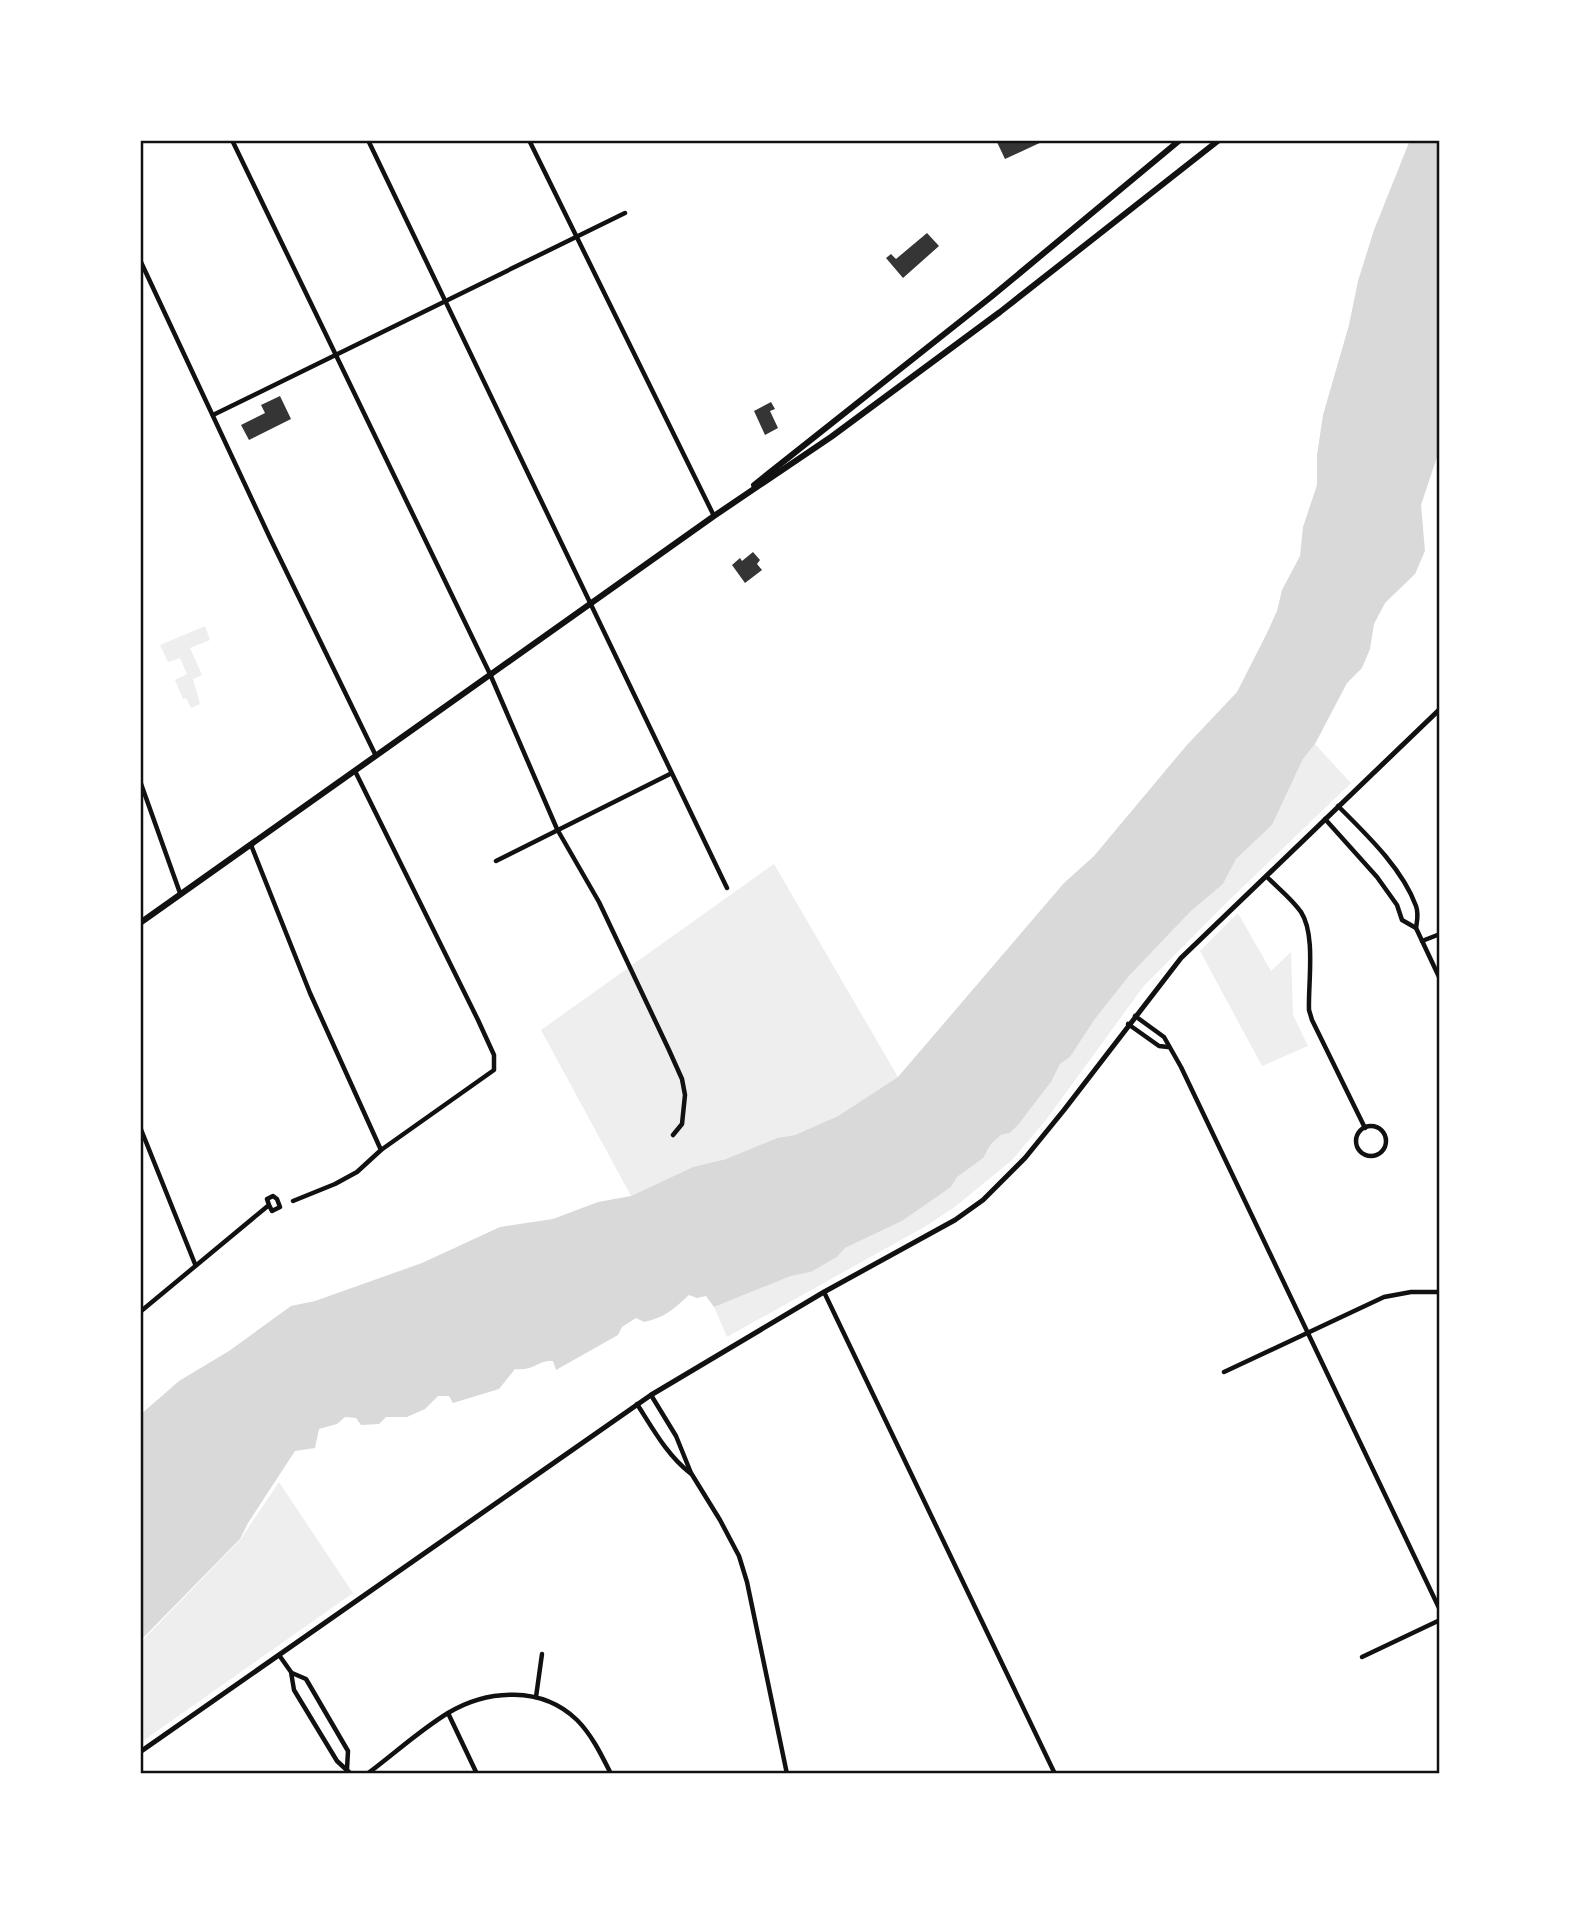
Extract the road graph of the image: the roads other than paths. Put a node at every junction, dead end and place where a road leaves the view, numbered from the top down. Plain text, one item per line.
1 (232, 140) edge
2 (368, 140) edge
3 (529, 140) edge
4 (1180, 140) edge
5 (1219, 140) edge
6 (625, 212) dead end
7 (575, 237) junction
8 (140, 260) edge
9 (446, 301) junction
10 (335, 355) junction
11 (213, 415) junction
12 (714, 516) junction
13 (590, 604) junction
14 (490, 674) junction
15 (1440, 709) edge
16 (376, 756) junction
17 (355, 771) junction
18 (671, 774) junction
19 (140, 781) edge
20 (1338, 806) junction
21 (1325, 819) junction
22 (557, 829) junction
23 (250, 844) junction
24 (496, 861) dead end
25 (1266, 877) junction
26 (727, 888) dead end
27 (180, 893) junction
28 (140, 923) edge
29 (1416, 928) junction
30 (1440, 934) edge
31 (1422, 941) junction
32 (1440, 979) edge
33 (1134, 1016) junction
34 (1128, 1024) junction
35 (1169, 1047) junction
36 (140, 1128) edge
37 (1365, 1128) junction
38 (673, 1135) dead end
39 (381, 1150) junction
40 (293, 1201) dead end
41 (269, 1205) dead end
42 (195, 1264) junction
43 (824, 1292) junction
44 (1440, 1292) edge
45 (140, 1312) edge
46 (1307, 1332) junction
47 (1224, 1372) dead end
48 (651, 1395) junction
49 (637, 1405) junction
50 (691, 1474) junction
51 (1440, 1610) edge
52 (1440, 1620) edge
53 (279, 1654) junction
54 (542, 1654) dead end
55 (1362, 1657) dead end
56 (291, 1672) junction
57 (536, 1697) junction
58 (448, 1713) junction
59 (140, 1752) edge
60 (349, 1771) edge
61 (367, 1774) edge
62 (477, 1774) edge
63 (611, 1774) edge
64 (787, 1774) edge
65 (1055, 1774) edge

1 - 10 street
2 - 9 street
3 - 7 street
4 - 12 main road
5 - 12 main road
6 - 7 street
7 - 9 street
7 - 12 street
8 - 11 street
9 - 10 street
9 - 13 street
10 - 11 street
10 - 14 street
11 - 16 street
12 - 13 main road
13 - 14 main road
13 - 18 street
14 - 16 main road
14 - 22 street
15 - 20 street
16 - 17 main road
17 - 23 main road
17 - 39 street
18 - 22 street
18 - 26 street
19 - 27 street
20 - 21 street
20 - 29 street
21 - 25 street
21 - 29 street
22 - 24 street
22 - 38 street
23 - 27 main road
23 - 39 street
25 - 33 street
25 - 37 street
27 - 28 main road
29 - 31 street
30 - 31 street
31 - 32 street
33 - 34 street
33 - 35 street
34 - 35 street
34 - 43 street
35 - 46 street
36 - 42 street
37 - 37 street
39 - 40 street
41 - 42 street
42 - 45 street
43 - 48 street
43 - 65 street
44 - 46 street
46 - 47 street
46 - 51 street
48 - 49 street
48 - 50 street
49 - 50 street
49 - 53 street
50 - 64 street
52 - 55 street
53 - 56 street
53 - 59 street
54 - 57 street
56 - 60 street
56 - 60 street
57 - 58 street
57 - 63 street
58 - 61 street
58 - 62 street

